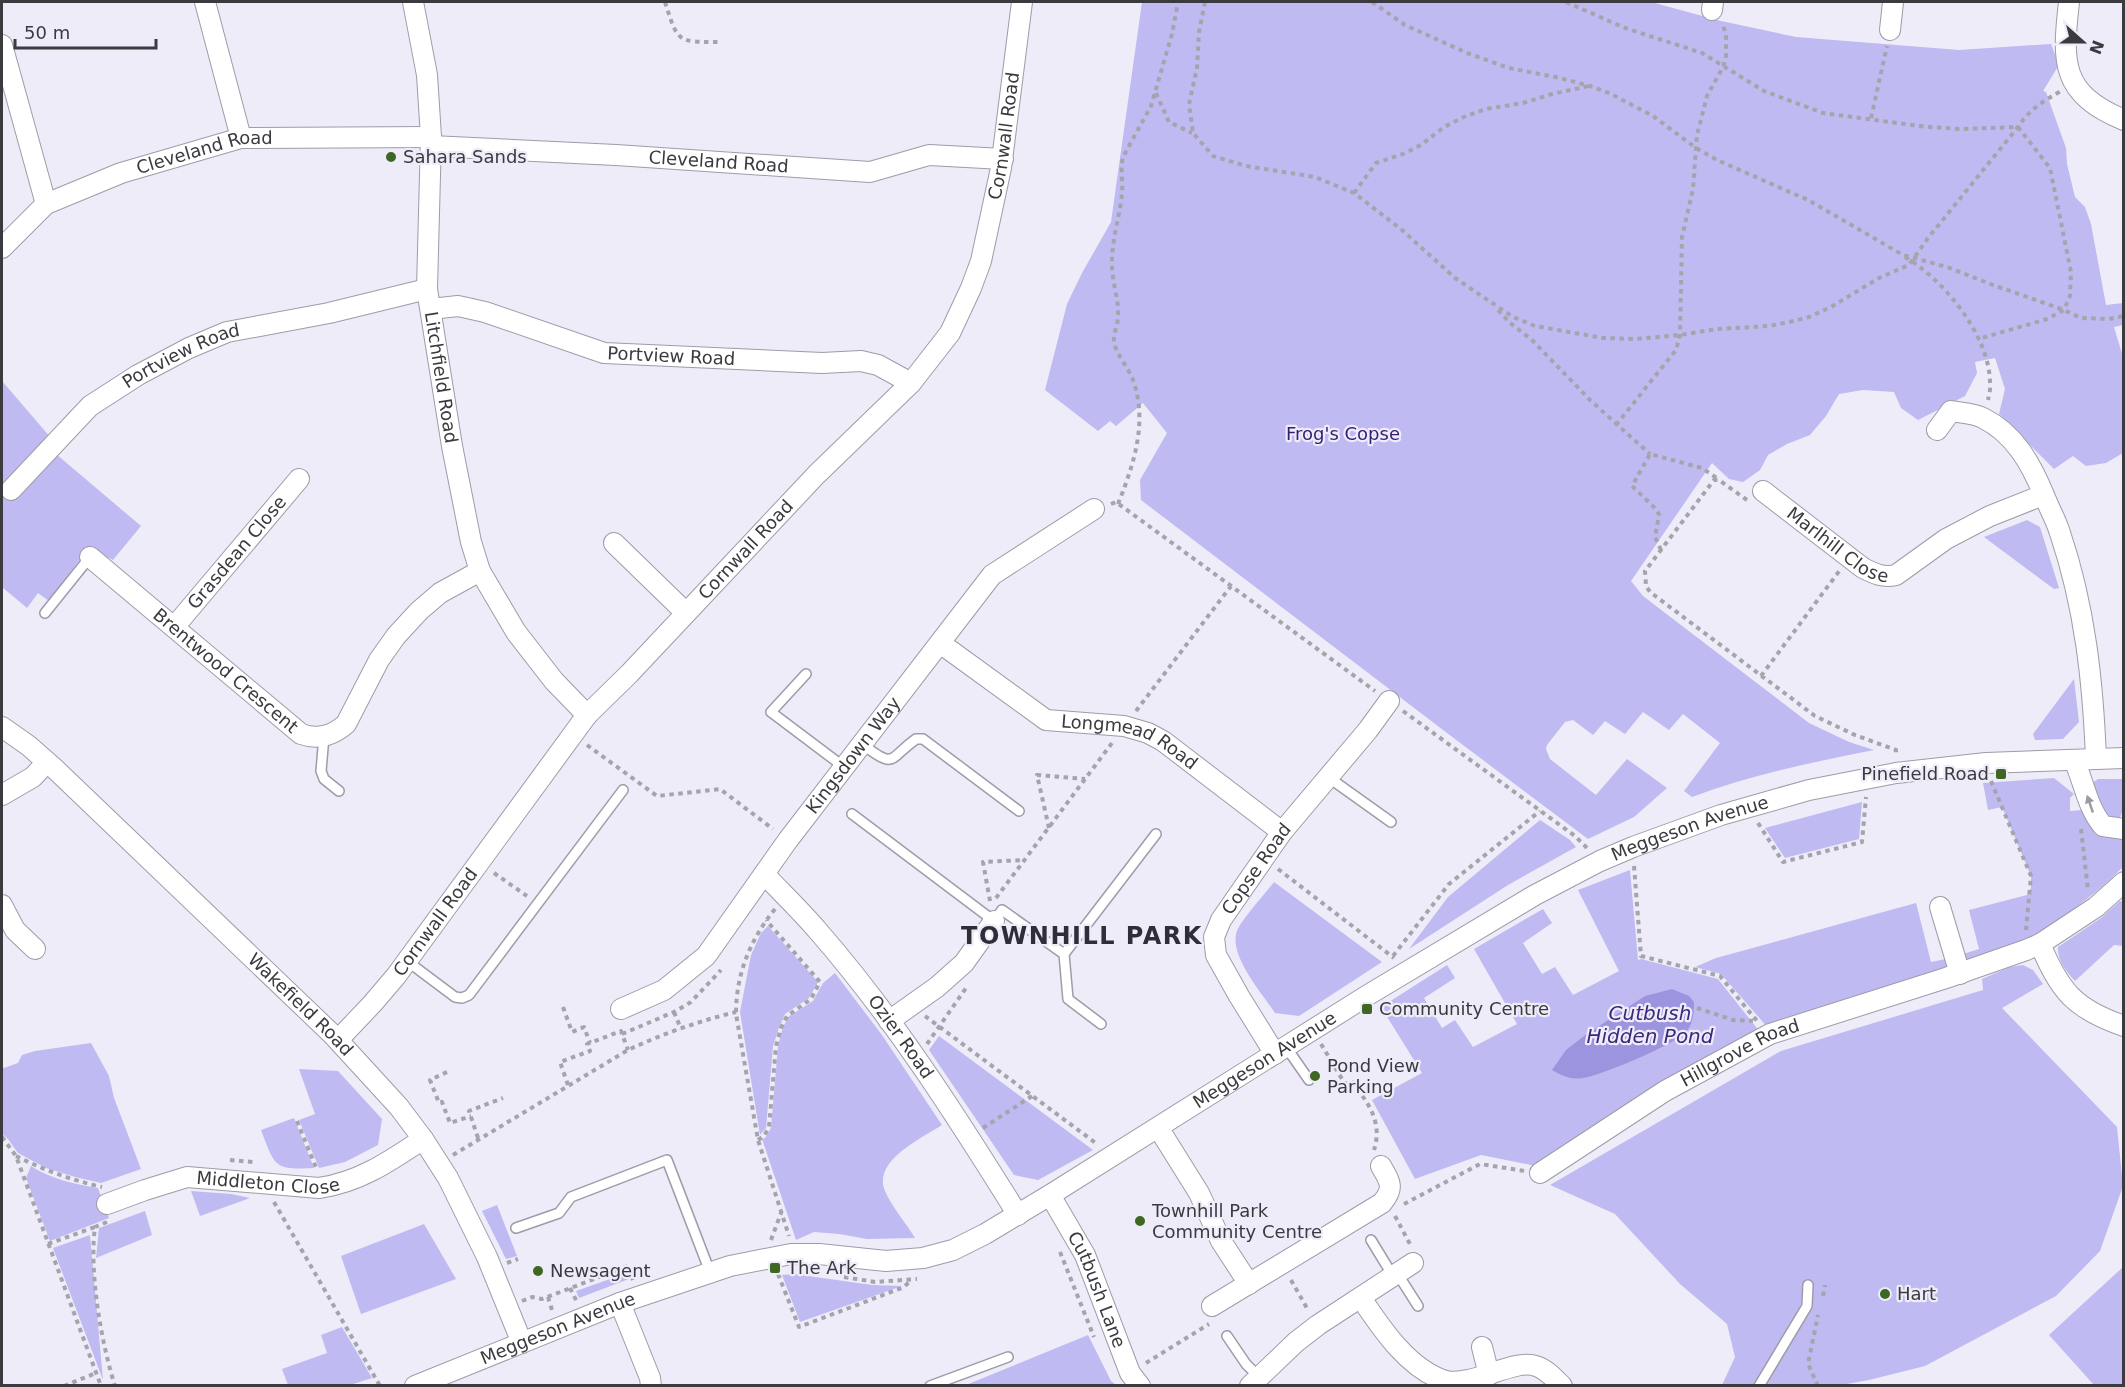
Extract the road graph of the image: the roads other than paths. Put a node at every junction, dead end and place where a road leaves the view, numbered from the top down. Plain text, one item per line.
1 (205, 2) edge
2 (413, 2) edge
3 (1022, 2) edge
4 (1893, 2) edge
5 (2069, 2) edge
6 (1890, 30) road end
7 (2, 45) edge
8 (2124, 120) edge
9 (241, 138) junction
10 (431, 142) junction
11 (1003, 159) junction
12 (46, 204) junction
13 (2, 248) edge
14 (427, 289) junction
15 (431, 309) junction
16 (911, 383) junction
17 (1937, 430) dead end
18 (299, 479) dead end
19 (11, 490) dead end
20 (1763, 491) road end
21 (2043, 495) junction
22 (1094, 509) road end
23 (614, 543) dead end
24 (90, 557) joint
25 (480, 571) junction
26 (685, 612) junction
27 (45, 613) dead end
28 (175, 626) junction
29 (940, 643) junction
30 (806, 674) dead end
31 (1389, 701) road end
32 (587, 715) junction
33 (2, 727) edge
34 (324, 736) junction
35 (862, 744) junction
36 (2096, 759) junction
37 (2124, 759) edge
38 (2074, 760) junction
39 (47, 762) junction
40 (844, 767) junction
41 (1328, 777) junction
42 (623, 790) dead end
43 (339, 792) dead end
44 (2, 795) edge
45 (1019, 810) dead end
46 (852, 814) dead end
47 (1391, 822) dead end
48 (2124, 828) edge
49 (1282, 832) junction
50 (1156, 834) dead end
51 (764, 874) junction
52 (2124, 882) edge
53 (2, 905) edge
54 (1940, 907) dead end
55 (998, 916) junction
56 (2033, 947) junction
57 (35, 949) dead end
58 (1065, 954) junction
59 (407, 961) junction
60 (1960, 974) junction
61 (621, 1009) dead end
62 (889, 1021) junction
63 (1101, 1024) dead end
64 (2124, 1026) edge
65 (338, 1040) junction
66 (1280, 1051) junction
67 (1309, 1080) dead end
68 (1159, 1129) junction
69 (423, 1139) junction
70 (1382, 1166) road end
71 (1540, 1173) dead end
72 (1050, 1195) junction
73 (107, 1204) road end
74 (1018, 1215) junction
75 (516, 1228) dead end
76 (1371, 1240) dead end
77 (1401, 1271) junction
78 (710, 1272) junction
79 (1249, 1284) junction
80 (1808, 1285) dead end
81 (1361, 1298) junction
82 (620, 1303) junction
83 (1212, 1306) dead end
84 (1418, 1306) dead end
85 (1227, 1336) dead end
86 (522, 1343) junction
87 (1482, 1347) dead end
88 (1008, 1357) dead end
89 (1490, 1375) junction
90 (1254, 1381) edge
91 (1446, 1384) edge
92 (416, 1386) edge
93 (651, 1386) edge
94 (930, 1386) edge
95 (1140, 1386) edge
96 (1562, 1386) edge
97 (1759, 1386) edge

1 - 9 street
2 - 10 street, Litchfield Road
3 - 11 street, Cornwall Road
4 - 6 street
5 - 8 street
7 - 12 street
9 - 10 street, Cleveland Road
9 - 12 street, Cleveland Road
10 - 11 street, Cleveland Road
10 - 14 street, Litchfield Road
11 - 16 street, Cornwall Road
12 - 13 street, Cleveland Road
14 - 15 street, Litchfield Road
14 - 19 street, Portview Road
15 - 16 street, Portview Road
15 - 25 street, Litchfield Road
16 - 26 street, Cornwall Road
17 - 21 street
18 - 28 street, Grasdean Close
20 - 21 street, Marlhill Close
21 - 36 street
22 - 29 street, Kingsdown Way
23 - 26 street
24 - 27 lane
24 - 28 street, Brentwood Crescent
25 - 32 street, Litchfield Road
25 - 34 street, Brentwood Crescent
26 - 32 street, Cornwall Road
28 - 34 street, Brentwood Crescent
29 - 35 street, Kingsdown Way
29 - 49 street, Longmead Road
30 - 40 lane
31 - 41 street, Copse Road
32 - 59 street, Cornwall Road
33 - 39 street, Wakefield Road
34 - 43 lane
35 - 40 street, Kingsdown Way
35 - 45 lane
36 - 37 street, Meggeson Avenue
36 - 38 street, Meggeson Avenue
48 -> 38 street
38 - 66 street, Meggeson Avenue
39 - 44 street
39 - 65 street, Wakefield Road
40 - 51 street, Kingsdown Way
41 - 47 lane
41 - 49 street, Copse Road
42 - 59 lane
46 - 55 lane
49 - 66 street, Copse Road
50 - 58 lane
51 - 61 street, Kingsdown Way
51 - 62 street, Ozier Road
52 - 56 street, Hillgrove Road
53 - 57 street
54 - 60 street
55 - 58 lane
55 - 62 street
56 - 60 street, Hillgrove Road
56 - 64 street
58 - 63 lane
59 - 65 street, Cornwall Road
60 - 71 street, Hillgrove Road
62 - 74 street, Ozier Road
65 - 69 street, Wakefield Road
66 - 67 lane
66 - 68 street, Meggeson Avenue
68 - 72 street, Meggeson Avenue
68 - 79 street
69 - 73 street, Middleton Close
69 - 86 street, Wakefield Road
70 - 79 street
72 - 74 street, Meggeson Avenue
72 - 95 street, Cutbush Lane
74 - 78 street, Meggeson Avenue
75 - 78 lane
76 - 77 lane
77 - 81 street
77 - 84 lane
78 - 82 street, Meggeson Avenue
79 - 83 street
80 - 97 lane
81 - 90 street
81 - 91 street
82 - 86 street, Meggeson Avenue
82 - 93 street
85 - 90 lane
86 - 92 street, Meggeson Avenue
87 - 89 street
88 - 94 lane
89 - 91 street
89 - 96 street

